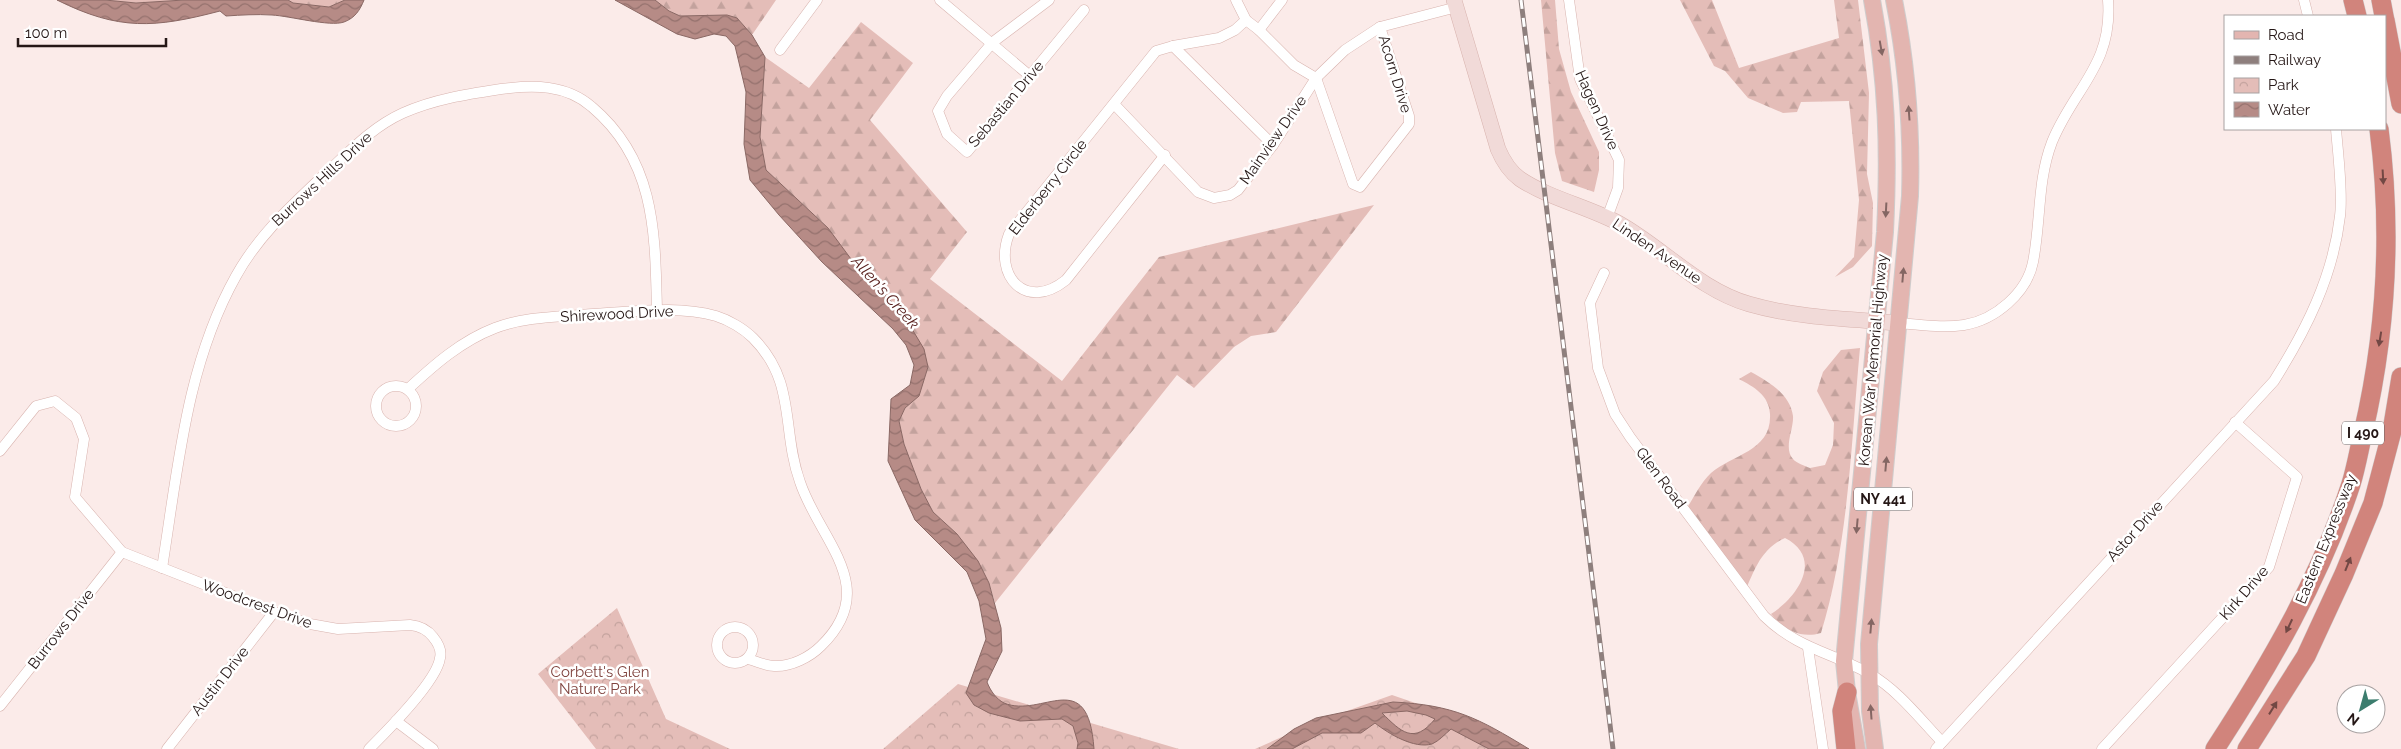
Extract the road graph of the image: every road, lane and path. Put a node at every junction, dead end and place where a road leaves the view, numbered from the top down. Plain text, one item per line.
1 (817, 0) edge
2 (940, 0) edge
3 (1049, 0) edge
4 (1236, 0) edge
5 (1282, 0) edge
6 (1569, 0) edge
7 (1872, 0) edge
8 (1894, 0) edge
9 (2108, 0) edge
10 (2304, 0) edge
11 (2353, 0) edge
12 (2380, 0) edge
13 (1456, 3) edge
14 (1084, 10) dead end
15 (2308, 15) edge
16 (2357, 15) edge
17 (2383, 15) edge
18 (1246, 20) junction
19 (1380, 27) junction
20 (2386, 28) edge
21 (1259, 30) junction
22 (993, 42) junction
23 (1173, 46) junction
24 (780, 50) dead end
25 (1030, 76) junction
26 (1316, 78) junction
27 (1114, 104) junction
28 (2401, 104) edge
29 (2336, 130) edge
30 (2379, 130) edge
31 (1273, 145) junction
32 (1165, 155) junction
33 (1607, 218) junction
34 (1604, 273) dead end
35 (657, 310) junction
36 (1877, 321) junction
37 (1899, 323) junction
38 (2401, 376) edge
39 (408, 389) junction
40 (2235, 422) junction
41 (0, 452) edge
42 (122, 552) junction
43 (162, 568) junction
44 (274, 612) junction
45 (1808, 648) junction
46 (748, 658) dead end
47 (1844, 661) junction
48 (1870, 674) junction
49 (1846, 692) junction
50 (0, 706) edge
51 (396, 721) junction
52 (1939, 746) edge
53 (2216, 746) edge
54 (167, 749) edge
55 (369, 749) edge
56 (433, 749) edge
57 (1823, 749) edge
58 (1846, 749) edge
59 (1856, 749) edge
60 (1875, 749) edge
61 (2102, 749) edge
62 (2247, 749) edge

1 - 24 street
2 - 22 street
3 - 22 street, Sebastian Drive
4 - 18 street
5 - 21 street
6 - 33 street, Hagen Drive
7 -> 36 main road, Korean War Memorial Highway / NY 441
37 -> 8 main road, Korean War Memorial Highway / NY 441
9 - 37 street
10 - 15 street
11 - 16 highway
12 - 17 highway
13 - 19 street, Mainview Drive
13 - 33 street, Linden Avenue
14 - 25 street, Sebastian Drive
18 - 21 street
18 - 23 street, Elderberry Circle
19 - 26 street, Mainview Drive
19 - 26 street, Acorn Drive
20 - 28 highway
21 - 26 street
22 - 25 street
22 - 25 street, Sebastian Drive
23 - 27 street, Elderberry Circle
23 - 31 street
26 - 31 street, Mainview Drive
27 - 32 street, Mainview Drive
27 - 32 street, Elderberry Circle
29 - 40 street, Astor Drive
30 -> 53 highway, Eastern Expressway / I 490
31 - 32 street, Mainview Drive
33 - 36 street, Linden Avenue
34 - 45 street, Glen Road
35 - 39 street, Shirewood Drive
35 - 43 street, Burrows Hills Drive
35 - 46 street, Shirewood Drive
36 - 37 street, Linden Avenue
36 -> 47 main road, Korean War Memorial Highway / NY 441
48 -> 37 main road, Korean War Memorial Highway / NY 441
62 -> 38 highway, Eastern Expressway / I 490
39 - 39 street
40 - 52 street, Astor Drive
40 - 61 street, Kirk Drive
41 - 42 street
42 - 43 street, Woodcrest Drive
42 - 50 street, Burrows Drive
43 - 44 street, Woodcrest Drive
44 - 51 street, Woodcrest Drive
44 - 54 street, Austin Drive
45 - 47 street, Glen Road
45 - 57 street
47 - 48 street, Glen Road
47 - 49 main road, Korean War Memorial Highway / NY 441
48 - 52 street, Astor Drive
60 -> 48 main road, Korean War Memorial Highway / NY 441
49 - 58 highway
49 - 59 main road, Korean War Memorial Highway / NY 441
51 - 55 street, Woodcrest Drive
51 - 56 street

